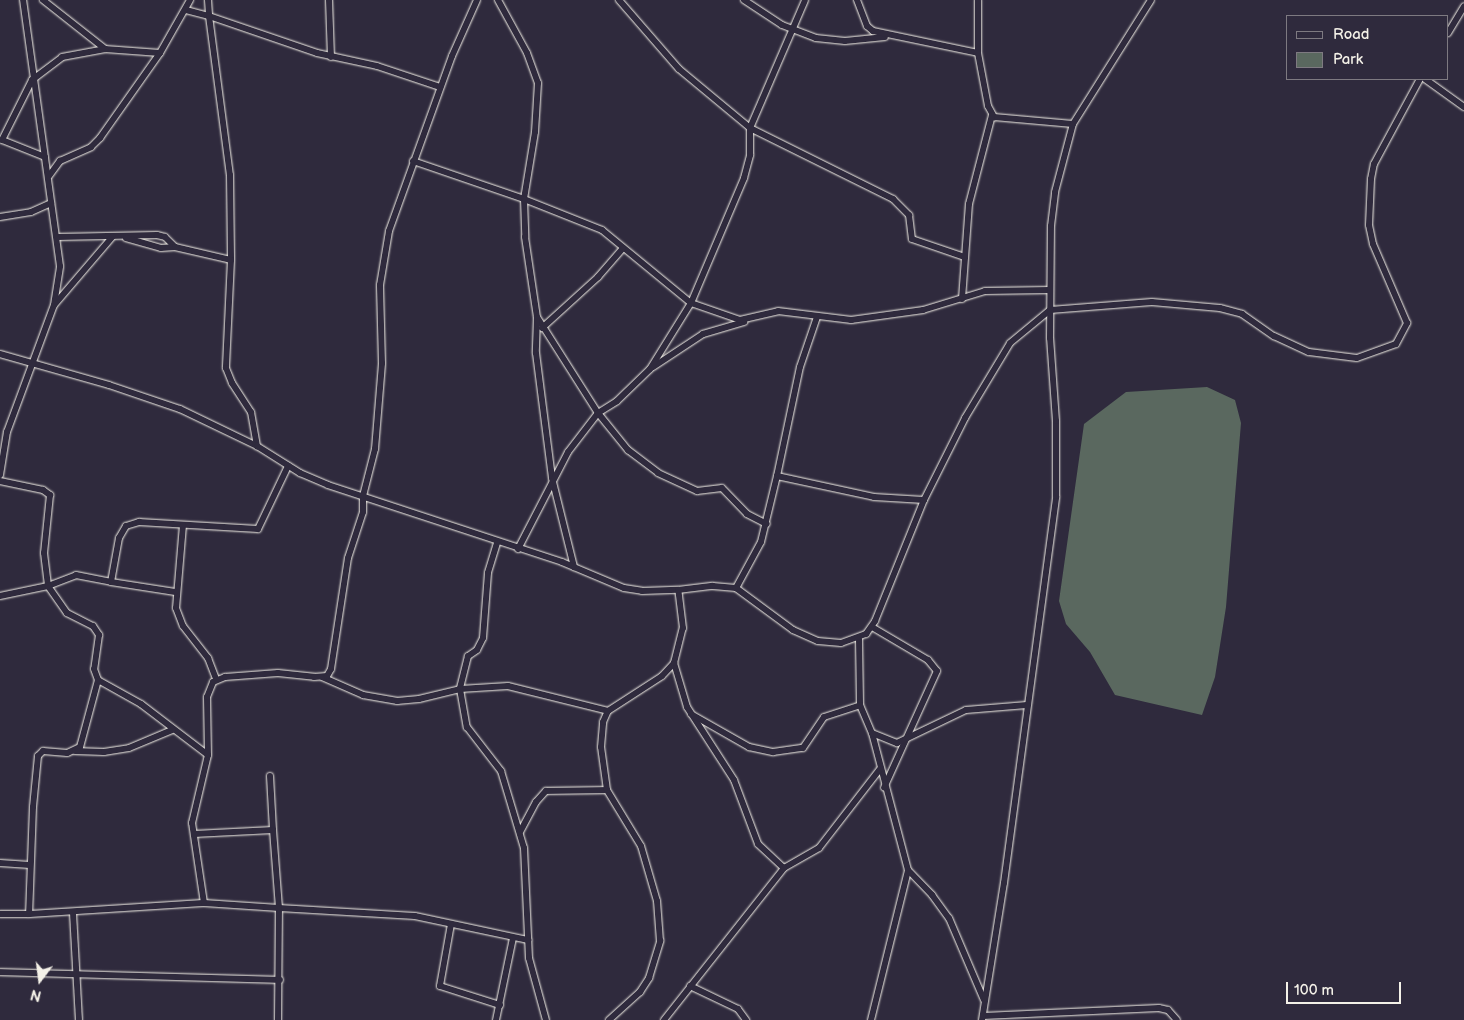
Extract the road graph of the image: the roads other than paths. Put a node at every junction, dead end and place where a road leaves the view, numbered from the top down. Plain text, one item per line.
1 (23, 0) edge
2 (190, 0) edge
3 (208, 0) edge
4 (329, 0) edge
5 (478, 0) edge
6 (498, 0) edge
7 (619, 0) edge
8 (744, 0) edge
9 (805, 0) edge
10 (857, 0) edge
11 (978, 0) edge
12 (1151, 0) edge
13 (47, 1) edge
14 (1464, 6) edge
15 (186, 10) junction
16 (209, 16) junction
17 (791, 29) junction
18 (1449, 31) edge
19 (891, 36) junction
20 (104, 49) junction
21 (160, 53) junction
22 (978, 53) junction
23 (331, 57) junction
24 (32, 80) junction
25 (1419, 80) edge
26 (1426, 80) edge
27 (440, 87) junction
28 (1464, 107) edge
29 (992, 115) junction
30 (1073, 124) junction
31 (750, 128) junction
32 (45, 156) junction
33 (413, 161) junction
34 (49, 176) junction
35 (524, 198) junction
36 (50, 203) junction
37 (0, 217) edge
38 (116, 236) junction
39 (57, 237) junction
40 (175, 247) junction
41 (623, 248) junction
42 (965, 256) junction
43 (231, 260) junction
44 (1050, 290) junction
45 (962, 299) junction
46 (691, 303) junction
47 (54, 305) junction
48 (1050, 310) junction
49 (537, 316) junction
50 (817, 317) junction
51 (750, 320) junction
52 (542, 328) junction
53 (0, 354) edge
54 (34, 365) junction
55 (650, 369) junction
56 (598, 413) junction
57 (4, 432) edge
58 (257, 446) junction
59 (288, 466) junction
60 (0, 475) edge
61 (777, 476) junction
62 (552, 478) junction
63 (0, 480) edge
64 (363, 496) junction
65 (924, 500) junction
66 (767, 524) junction
67 (183, 525) junction
68 (497, 543) junction
69 (518, 549) junction
70 (574, 567) junction
71 (111, 582) junction
72 (48, 586) junction
73 (736, 588) junction
74 (678, 590) junction
75 (175, 592) junction
76 (0, 596) edge
77 (872, 627) junction
78 (859, 639) junction
79 (674, 663) junction
80 (319, 676) junction
81 (216, 679) junction
82 (98, 680) junction
83 (460, 689) junction
84 (860, 705) junction
85 (1027, 705) junction
86 (608, 711) junction
87 (691, 714) junction
88 (172, 730) junction
89 (872, 733) junction
90 (907, 738) junction
91 (76, 751) junction
92 (208, 755) junction
93 (880, 769) junction
94 (270, 776) dead end
95 (884, 788) junction
96 (607, 790) junction
97 (273, 830) junction
98 (520, 832) junction
99 (194, 834) junction
100 (0, 863) edge
101 (30, 865) junction
102 (784, 868) junction
103 (908, 870) junction
104 (204, 903) junction
105 (279, 908) junction
106 (72, 913) junction
107 (0, 914) edge
108 (29, 914) junction
109 (450, 924) junction
110 (513, 938) junction
111 (528, 940) junction
112 (0, 972) edge
113 (78, 974) junction
114 (280, 980) junction
115 (690, 986) junction
116 (984, 1001) junction
117 (500, 1005) junction
118 (982, 1018) edge
119 (79, 1020) edge
120 (278, 1020) edge
121 (496, 1020) edge
122 (546, 1020) edge
123 (609, 1020) edge
124 (664, 1020) edge
125 (746, 1020) edge
126 (871, 1020) edge
127 (1177, 1020) edge

1 - 24 street
2 - 15 street
3 - 16 street
4 - 23 street
5 - 27 street
6 - 35 street
7 - 31 street
8 - 17 street
9 - 17 street
10 - 19 street
11 - 22 street
12 - 30 street
13 - 20 street
14 - 18 street
15 - 16 street
15 - 21 street
16 - 23 street
16 - 43 street
17 - 19 street
17 - 31 street
19 - 22 street
20 - 21 street
20 - 24 street
21 - 34 street
22 - 29 street
23 - 27 street
24 - 32 street
24 - 32 street
25 - 48 street
26 - 28 street
27 - 33 street
29 - 30 street
29 - 42 street
30 - 44 street
31 - 42 street
31 - 46 street
32 - 34 street
33 - 35 street
33 - 64 street
34 - 36 street
35 - 41 street
35 - 49 street
36 - 37 street
36 - 39 street
38 - 39 street
38 - 40 street
38 - 40 street
38 - 47 street
39 - 47 street
40 - 43 street
41 - 46 street
41 - 52 street
42 - 45 street
43 - 58 street
44 - 45 street
44 - 48 street
45 - 50 street
46 - 51 street
46 - 55 street
47 - 54 street
48 - 65 street
48 - 85 street
49 - 52 street
49 - 62 street
50 - 51 street
50 - 61 street
51 - 55 street
52 - 56 street
53 - 54 street
54 - 57 street
54 - 58 street
55 - 56 street
56 - 62 street
56 - 66 street
57 - 60 street
58 - 59 street
59 - 64 street
59 - 67 street
61 - 65 street
61 - 66 street
62 - 69 street
62 - 70 street
63 - 72 street
64 - 68 street
64 - 80 street
65 - 77 street
66 - 73 street
67 - 71 street
67 - 75 street
68 - 69 street
68 - 83 street
69 - 70 street
70 - 74 street
71 - 72 street
71 - 75 street
72 - 76 street
72 - 82 street
73 - 74 street
73 - 78 street
74 - 79 street
75 - 81 street
77 - 78 street
77 - 90 street
78 - 84 street
79 - 86 street
79 - 87 street
80 - 81 street
80 - 83 street
81 - 92 street
82 - 88 street
82 - 91 street
83 - 86 street
83 - 98 street
84 - 87 street
84 - 89 street
85 - 90 street
85 - 116 street
86 - 96 street
87 - 102 street
88 - 91 street
88 - 92 street
89 - 90 street
89 - 93 street
90 - 95 street
91 - 101 street
92 - 99 street
93 - 95 street
93 - 102 street
94 - 97 street
95 - 103 street
96 - 98 street
96 - 123 street
97 - 99 street
97 - 105 street
98 - 111 street
99 - 104 street
100 - 101 street
101 - 108 street
102 - 115 street
103 - 116 street
103 - 126 street
104 - 105 street
104 - 106 street
105 - 109 street
105 - 114 street
106 - 108 street
106 - 113 street
107 - 108 street
109 - 110 street
109 - 117 street
110 - 111 street
110 - 117 street
111 - 122 street
112 - 113 street
113 - 114 street
113 - 119 street
114 - 120 street
115 - 124 street
115 - 125 street
116 - 118 street
117 - 121 street
118 - 127 street

